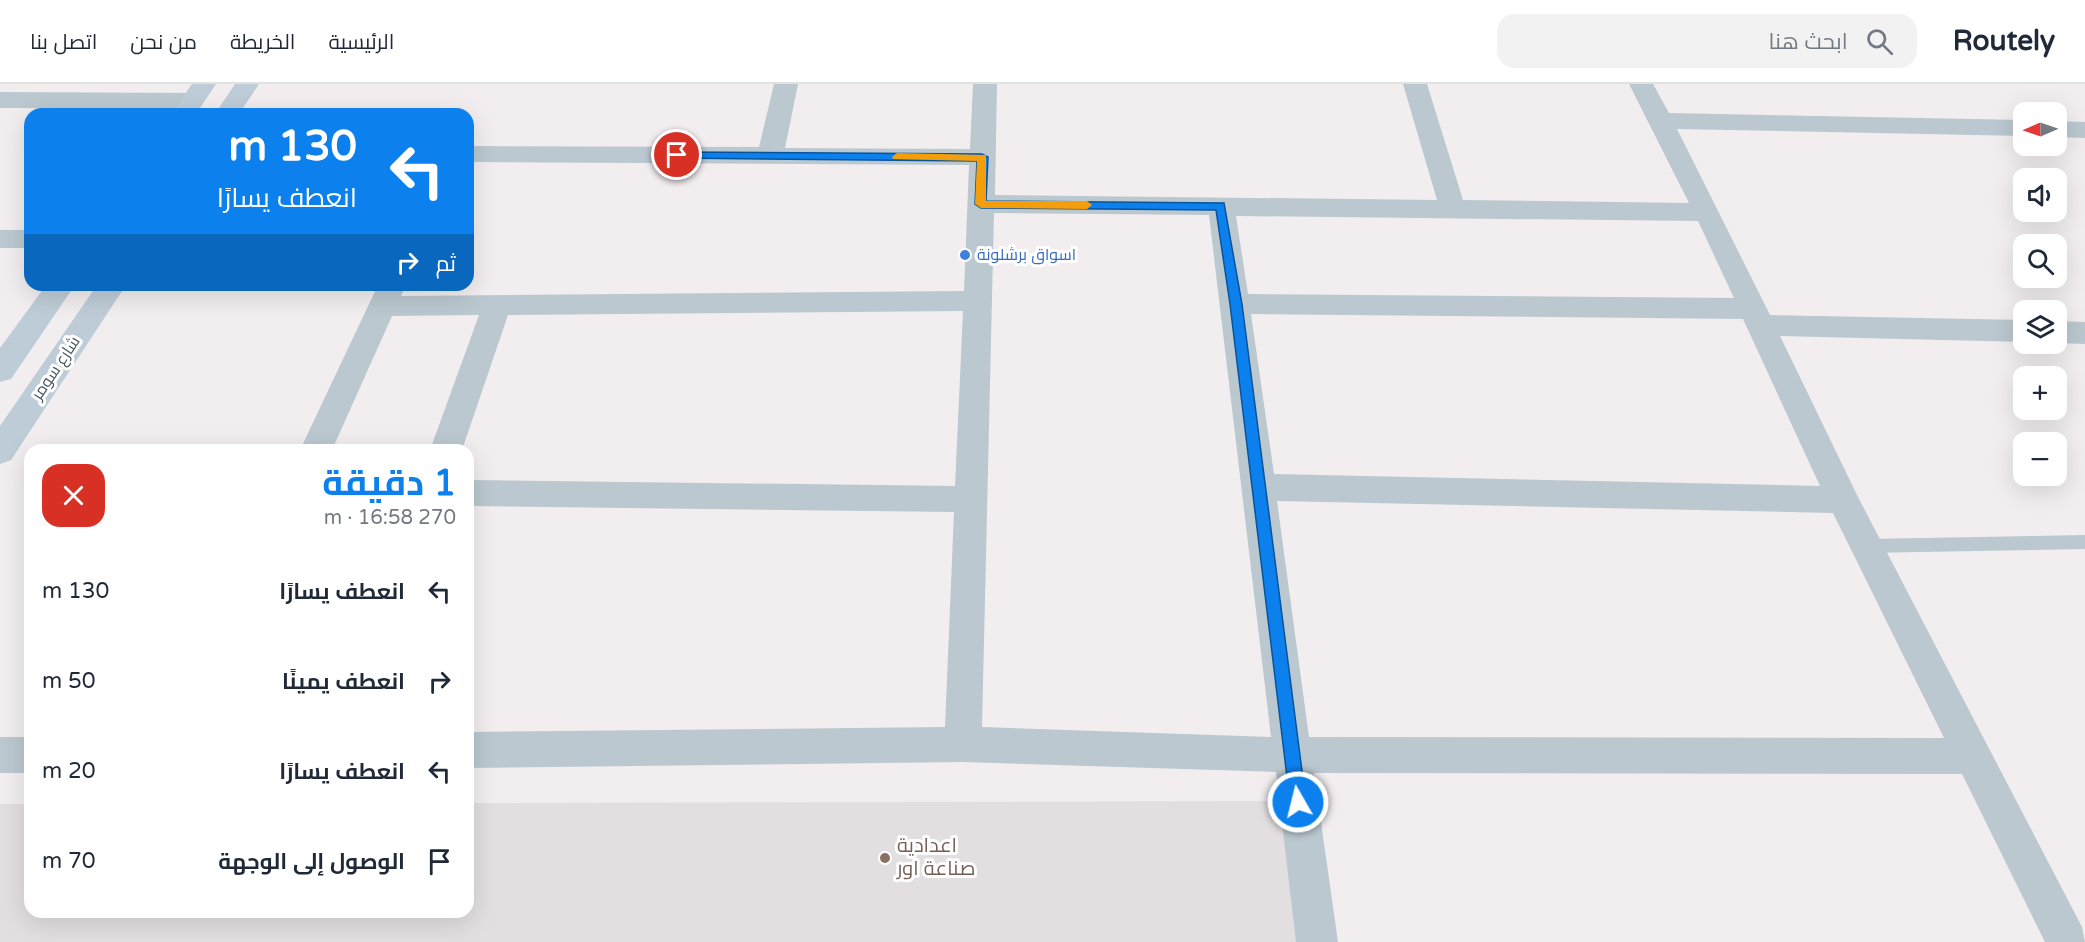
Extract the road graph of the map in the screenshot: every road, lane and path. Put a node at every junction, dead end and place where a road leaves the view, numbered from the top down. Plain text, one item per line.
1 (247, 84) edge
2 (786, 84) edge
3 (985, 84) edge
4 (1415, 84) edge
5 (1641, 84) edge
6 (0, 100) edge
7 (193, 100) edge
8 (232, 108) edge
9 (1661, 122) junction
10 (2013, 128) edge
11 (2067, 129) edge
12 (2085, 130) edge
13 (474, 154) edge
14 (770, 156) junction
15 (982, 157) junction
16 (981, 204) junction
17 (1221, 206) junction
18 (1453, 210) junction
19 (1707, 212) junction
20 (0, 239) edge
21 (24, 239) edge
22 (57, 291) edge
23 (108, 291) edge
24 (387, 295) edge
25 (977, 301) junction
26 (497, 304) junction
27 (1236, 304) junction
28 (1757, 317) junction
29 (2013, 330) edge
30 (2067, 332) edge
31 (2085, 333) edge
32 (0, 371) edge
33 (319, 444) edge
34 (448, 444) edge
35 (0, 451) edge
36 (1258, 487) junction
37 (474, 493) edge
38 (970, 499) junction
39 (1843, 500) junction
40 (2085, 542) edge
41 (1866, 546) junction
42 (963, 744) junction
43 (474, 750) edge
44 (0, 755) edge
45 (24, 755) edge
46 (1291, 755) junction
47 (1972, 756) junction
48 (1317, 942) edge
49 (2067, 942) edge

1 - 8 main road
2 - 14 street
3 - 15 street
4 - 18 street
5 - 9 street
6 - 7 street
9 - 10 street
9 - 19 street
11 - 12 street
13 - 14 street
14 - 15 street
15 - 16 street
16 - 17 street
16 - 25 street
17 - 18 street
17 - 27 street
18 - 19 street
19 - 28 street
20 - 21 street
22 - 32 main road
23 - 35 main road, شارع سومر
24 - 26 street
24 - 33 street
25 - 26 street
25 - 38 street
26 - 34 street
27 - 28 street
27 - 36 street
28 - 29 street
28 - 39 street
30 - 31 street
36 - 39 street
36 - 46 street
37 - 38 street
38 - 42 street
39 - 41 street
40 - 41 lane
41 - 47 street
42 - 43 street
42 - 46 street
44 - 45 street
46 - 47 street
46 - 48 street
47 - 49 street

